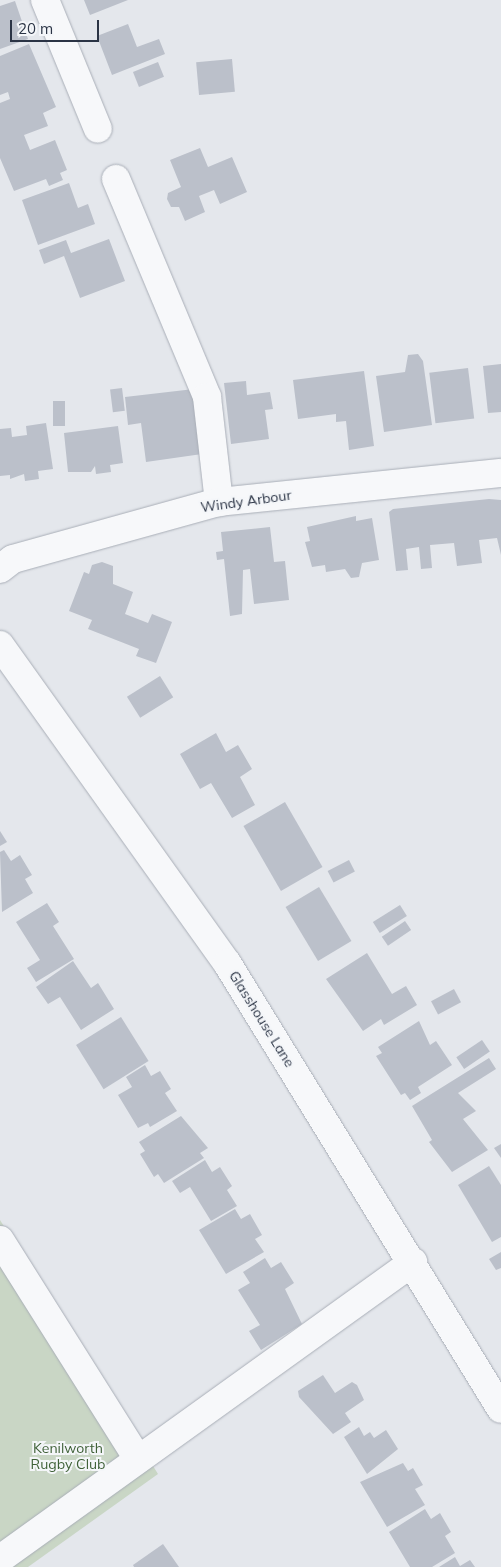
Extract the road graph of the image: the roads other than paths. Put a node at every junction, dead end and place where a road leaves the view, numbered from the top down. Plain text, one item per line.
1 (45, 0) edge
2 (98, 129) dead end
3 (116, 179) dead end
4 (501, 473) edge
5 (219, 502) junction
6 (0, 569) edge
7 (0, 645) edge
8 (0, 1240) edge
9 (413, 1262) junction
10 (501, 1409) edge
11 (138, 1459) junction
12 (0, 1559) edge

1 - 2 street
3 - 5 street
4 - 5 street, Windy Arbour
5 - 6 street, Windy Arbour
7 - 9 street, Glasshouse Lane
8 - 11 street
9 - 10 street, Glasshouse Lane
9 - 11 street
11 - 12 street

